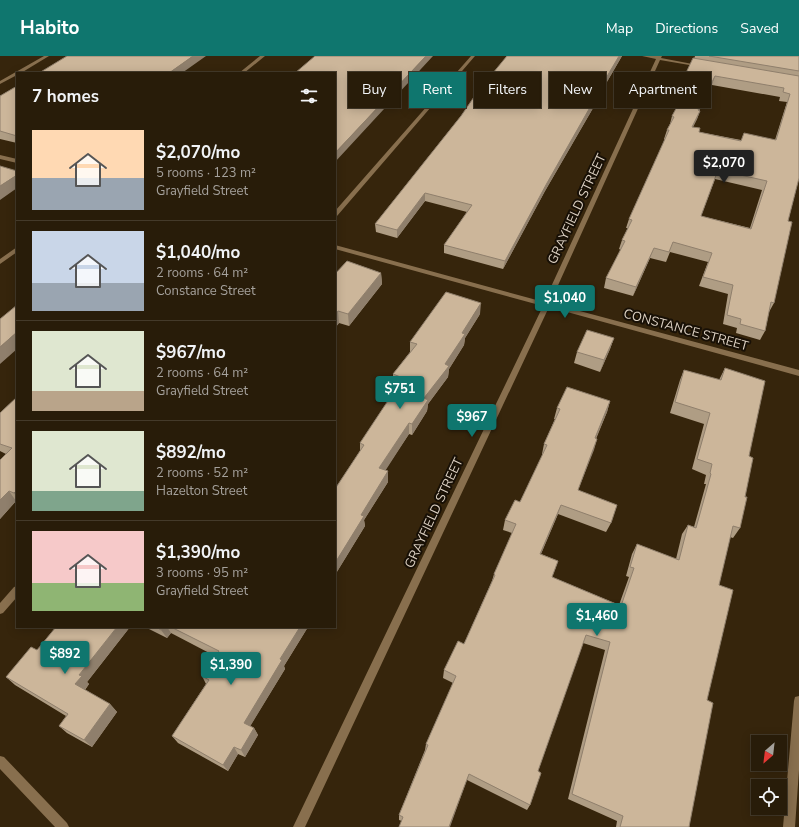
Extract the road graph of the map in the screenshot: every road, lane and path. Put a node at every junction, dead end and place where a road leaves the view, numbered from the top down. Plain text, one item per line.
1 (47, 56) edge
2 (263, 56) edge
3 (474, 56) edge
4 (644, 56) edge
5 (659, 57) edge
6 (706, 67) edge
7 (19, 72) edge
8 (242, 72) edge
9 (16, 74) edge
10 (0, 83) edge
11 (0, 157) edge
12 (16, 161) edge
13 (336, 214) edge
14 (336, 247) edge
15 (16, 250) edge
16 (0, 262) edge
17 (546, 304) junction
18 (799, 373) edge
19 (16, 591) edge
20 (0, 610) edge
21 (799, 701) edge
22 (0, 760) edge
23 (63, 827) edge
24 (299, 827) edge
25 (789, 827) edge

1 - 7 street
2 - 8 street
3 - 13 street
4 - 5 street
5 - 6 street
5 - 17 street, GRAYFIELD STREET
9 - 10 street
11 - 12 street
14 - 17 street, CONSTANCE STREET
15 - 16 street
17 - 18 street, CONSTANCE STREET
17 - 24 street, GRAYFIELD STREET
19 - 20 street
21 - 25 street
22 - 23 street

